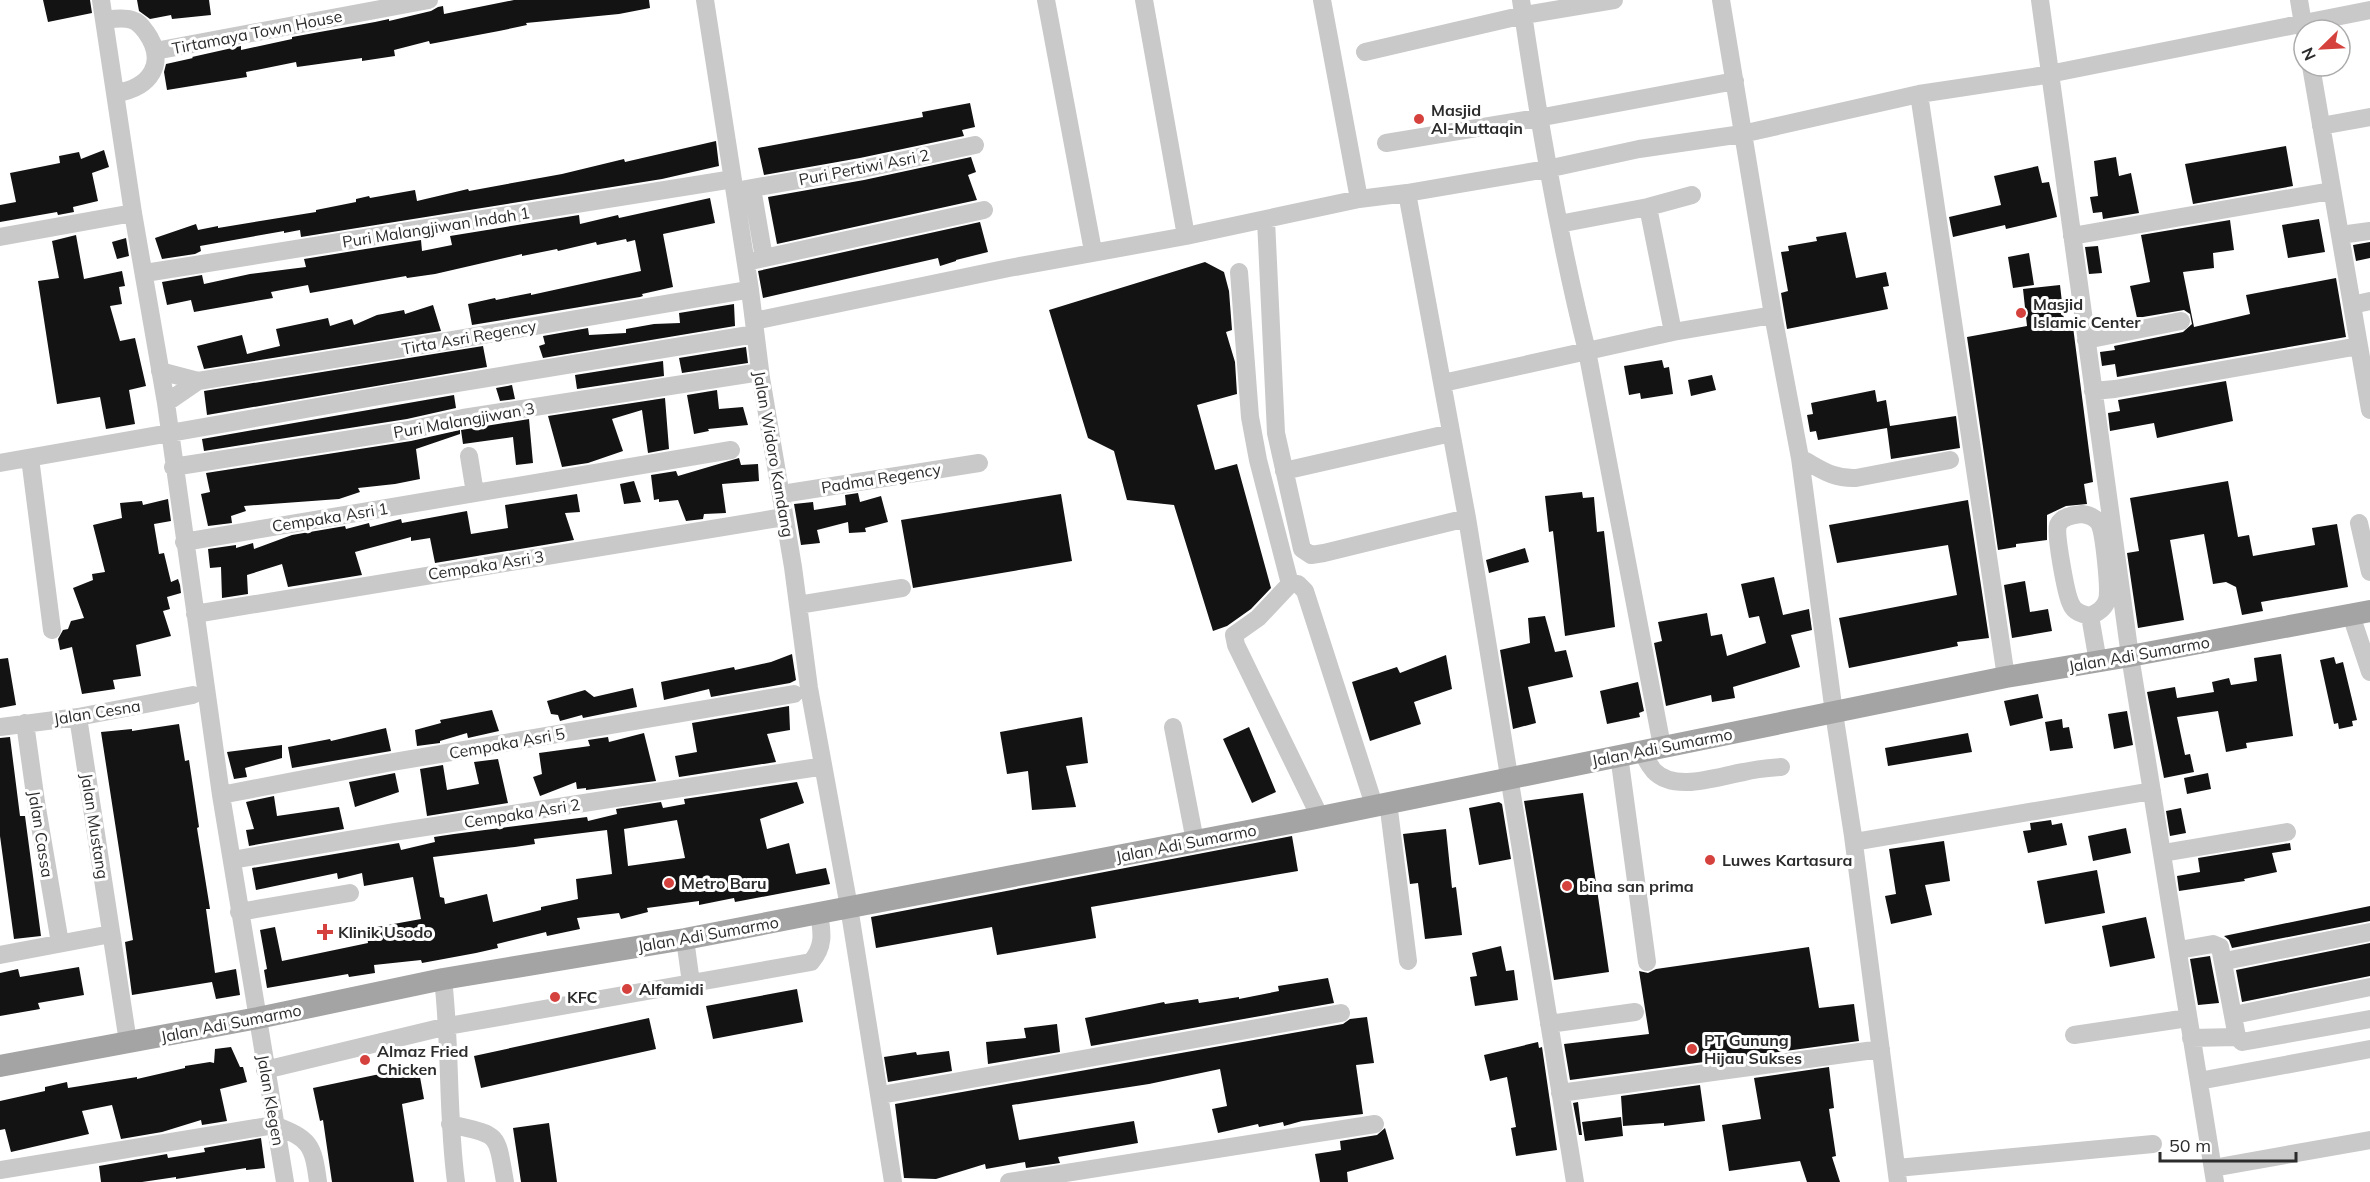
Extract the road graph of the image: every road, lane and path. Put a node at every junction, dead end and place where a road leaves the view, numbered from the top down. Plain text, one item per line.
1 (101, 0) edge
2 (429, 0) edge
3 (705, 0) edge
4 (1046, 0) edge
5 (1144, 0) edge
6 (1322, 0) edge
7 (1614, 0) edge
8 (1721, 0) edge
9 (2040, 0) edge
10 (2299, 0) edge
11 (1522, 8) edge
12 (2370, 10) edge
13 (2302, 18) edge
14 (2339, 18) edge
15 (104, 20) junction
16 (2292, 29) edge
17 (155, 51) junction
18 (1365, 52) dead end
19 (2051, 72) junction
20 (2313, 78) edge
21 (1735, 81) junction
22 (116, 93) junction
23 (1919, 94) junction
24 (2370, 117) edge
25 (1538, 118) junction
26 (2321, 126) junction
27 (1742, 134) junction
28 (1386, 143) dead end
29 (975, 145) dead end
30 (1547, 169) junction
31 (738, 186) junction
32 (2331, 191) junction
33 (1407, 193) junction
34 (1692, 195) dead end
35 (1359, 199) junction
36 (1648, 207) junction
37 (984, 210) dead end
38 (133, 213) junction
39 (1266, 220) junction
40 (1559, 224) junction
41 (2370, 231) edge
42 (2340, 235) junction
43 (1186, 236) junction
44 (2072, 236) junction
45 (0, 237) edge
46 (1093, 251) junction
47 (755, 260) junction
48 (1239, 272) dead end
49 (145, 273) junction
50 (741, 291) dead end
51 (2370, 301) edge
52 (2352, 305) junction
53 (1773, 315) junction
54 (2181, 321) dead end
55 (754, 327) junction
56 (1673, 332) junction
57 (2086, 340) junction
58 (2359, 346) junction
59 (1587, 351) junction
60 (160, 371) junction
61 (754, 373) dead end
62 (198, 381) junction
63 (1443, 383) junction
64 (2093, 391) junction
65 (166, 403) junction
66 (2370, 410) edge
67 (168, 433) junction
68 (1451, 433) junction
69 (731, 450) dead end
70 (469, 456) dead end
71 (30, 458) junction
72 (1800, 458) junction
73 (1950, 460) dead end
74 (0, 463) edge
75 (979, 464) dead end
76 (173, 467) junction
77 (1284, 471) junction
78 (475, 493) junction
79 (782, 494) junction
80 (778, 518) dead end
81 (1467, 518) junction
82 (2360, 523) dead end
83 (184, 542) junction
84 (2370, 572) edge
85 (1290, 584) junction
86 (902, 588) dead end
87 (798, 604) junction
88 (2361, 613) edge
89 (195, 614) junction
90 (2090, 615) junction
91 (52, 630) dead end
92 (2130, 656) junction
93 (2098, 662) junction
94 (2370, 672) edge
95 (2006, 677) junction
96 (794, 694) dead end
97 (193, 695) dead end
98 (1834, 713) junction
99 (78, 717) junction
100 (25, 723) junction
101 (0, 726) edge
102 (1173, 727) dead end
103 (1652, 749) junction
104 (1619, 756) junction
105 (1781, 767) dead end
106 (812, 768) dead end
107 (1510, 777) junction
108 (2152, 791) junction
109 (220, 795) junction
110 (1381, 804) junction
111 (1308, 819) junction
112 (2287, 832) dead end
113 (1195, 841) junction
114 (1854, 842) junction
115 (2163, 853) junction
116 (232, 860) junction
117 (350, 893) dead end
118 (849, 907) junction
119 (239, 912) junction
120 (819, 913) junction
121 (2370, 932) edge
122 (111, 934) junction
123 (685, 939) junction
124 (60, 944) junction
125 (2179, 950) junction
126 (0, 955) edge
127 (1408, 961) dead end
128 (2225, 961) junction
129 (1647, 962) dead end
130 (443, 979) junction
131 (691, 982) junction
132 (2370, 987) edge
133 (1635, 1012) dead end
134 (1341, 1013) dead end
135 (2234, 1015) junction
136 (258, 1018) junction
137 (2188, 1018) junction
138 (2370, 1019) edge
139 (1549, 1024) junction
140 (448, 1026) junction
141 (2074, 1035) dead end
142 (2237, 1037) junction
143 (2191, 1038) junction
144 (128, 1042) junction
145 (1881, 1049) junction
146 (2370, 1049) edge
147 (0, 1066) edge
148 (266, 1070) junction
149 (2199, 1081) junction
150 (1560, 1093) junction
151 (880, 1095) junction
152 (450, 1124) junction
153 (1375, 1124) dead end
154 (274, 1125) junction
155 (2370, 1140) edge
156 (2153, 1144) dead end
157 (0, 1170) edge
158 (1898, 1175) edge
159 (2214, 1175) edge
160 (285, 1182) edge
161 (318, 1182) edge
162 (456, 1182) edge
163 (505, 1182) edge
164 (893, 1182) edge
165 (1009, 1182) edge
166 (1575, 1182) edge

1 - 15 street, Jalan Klegen
2 - 17 street, Tirtamaya Town House
3 - 31 street, Jalan Widoro Kandang
4 - 46 street
5 - 43 street
6 - 35 street
7 - 11 street
8 - 21 street
9 - 19 street
10 - 13 street
11 - 18 street
11 - 25 street
12 - 14 street
15 - 17 street, Tirtamaya Town House
15 - 22 street, Jalan Klegen
16 - 19 street
17 - 22 street, Tirtamaya Town House
19 - 23 street
19 - 44 street
20 - 26 street
21 - 25 street
21 - 27 street
22 - 38 street, Jalan Klegen
23 - 27 street
23 - 95 street
24 - 26 street
25 - 28 street
25 - 30 street
26 - 32 street
27 - 30 street
27 - 53 street
29 - 31 street, Puri Pertiwi Asri 2
30 - 33 street
30 - 40 street
31 - 47 street, Jalan Widoro Kandang
31 - 49 street, Puri Malangjiwan Indah 1
32 - 42 street
32 - 44 street
33 - 35 street
33 - 63 street
34 - 36 street
35 - 39 street
36 - 40 street
36 - 56 street
37 - 47 street
38 - 45 street
38 - 49 street, Jalan Klegen
39 - 43 street
39 - 77 street
40 - 59 street
41 - 42 street
42 - 52 street
43 - 46 street
44 - 57 street
46 - 55 street
47 - 55 street, Jalan Widoro Kandang
48 - 85 street
49 - 60 street, Jalan Klegen
50 - 62 street, Tirta Asri Regency
51 - 52 street
52 - 58 street
53 - 56 street
53 - 72 street
54 - 57 street
55 - 67 street
55 - 79 street, Jalan Widoro Kandang
56 - 59 street
57 - 64 street
58 - 64 street
58 - 66 street
59 - 63 street
59 - 103 street
60 - 62 street, Tirta Asri Regency
60 - 65 street, Jalan Klegen
61 - 76 street, Puri Malangjiwan 3
62 - 65 street, Tirta Asri Regency
63 - 68 street
64 - 92 street
65 - 67 street, Jalan Klegen
67 - 71 street
67 - 76 street, Jalan Klegen
68 - 77 street
68 - 81 street
69 - 78 street, Cempaka Asri 1
70 - 78 street
71 - 74 street
71 - 91 street
72 - 73 street
72 - 98 street
75 - 79 street, Padma Regency
76 - 83 street, Jalan Klegen
77 - 81 street
78 - 83 street, Cempaka Asri 1
79 - 87 street, Jalan Widoro Kandang
80 - 89 street, Cempaka Asri 3
81 - 107 street
82 - 84 street
83 - 89 street, Jalan Klegen
85 - 110 street
85 - 111 street
86 - 87 street
87 - 118 street, Jalan Widoro Kandang
88 - 92 main road, Jalan Adi Sumarmo
88 - 94 street
89 - 109 street, Jalan Klegen
90 - 90 street
90 - 93 street
92 - 93 main road, Jalan Adi Sumarmo
92 - 108 street
93 - 95 main road, Jalan Adi Sumarmo
95 - 98 main road, Jalan Adi Sumarmo
96 - 109 street, Cempaka Asri 5
97 - 99 street, Jalan Cesna
98 - 103 main road, Jalan Adi Sumarmo
98 - 114 street
99 - 100 street, Jalan Cesna
99 - 122 street, Jalan Mustang
100 - 101 street, Jalan Cesna
100 - 124 street, Jalan Cassa
102 - 113 street
103 - 104 main road, Jalan Adi Sumarmo
103 - 105 street
104 - 107 main road, Jalan Adi Sumarmo
104 - 129 street
106 - 116 street, Cempaka Asri 2
107 - 110 main road, Jalan Adi Sumarmo
107 - 139 street
108 - 114 street
108 - 115 street
109 - 116 street, Jalan Klegen
110 - 111 main road, Jalan Adi Sumarmo
110 - 127 street
111 - 113 main road, Jalan Adi Sumarmo
112 - 115 street
113 - 118 main road, Jalan Adi Sumarmo
114 - 145 street
115 - 125 street
116 - 119 street, Jalan Klegen
117 - 119 street
118 - 120 main road, Jalan Adi Sumarmo
118 - 151 street, Jalan Widoro Kandang
119 - 136 street, Jalan Klegen
120 - 123 main road, Jalan Adi Sumarmo
120 - 131 street
121 - 128 street
122 - 124 street
122 - 144 street, Jalan Mustang
123 - 130 main road, Jalan Adi Sumarmo
123 - 131 street
124 - 126 street
125 - 128 street
125 - 137 street
128 - 135 street
130 - 136 main road, Jalan Adi Sumarmo
130 - 140 street
131 - 140 street
132 - 135 street
133 - 139 street
134 - 151 street
135 - 142 street
136 - 144 main road, Jalan Adi Sumarmo
136 - 148 street, Jalan Klegen
137 - 141 street
137 - 143 street
138 - 142 street
139 - 150 street
140 - 148 street
140 - 152 street
142 - 143 street
143 - 149 street
144 - 147 main road, Jalan Adi Sumarmo
145 - 150 street
145 - 158 street
146 - 149 street
148 - 154 street, Jalan Klegen
149 - 159 street
150 - 166 street
151 - 164 street, Jalan Widoro Kandang
152 - 162 street
152 - 163 street
153 - 165 street
154 - 157 street
154 - 160 street, Jalan Klegen
154 - 161 street
155 - 159 street
156 - 158 street

